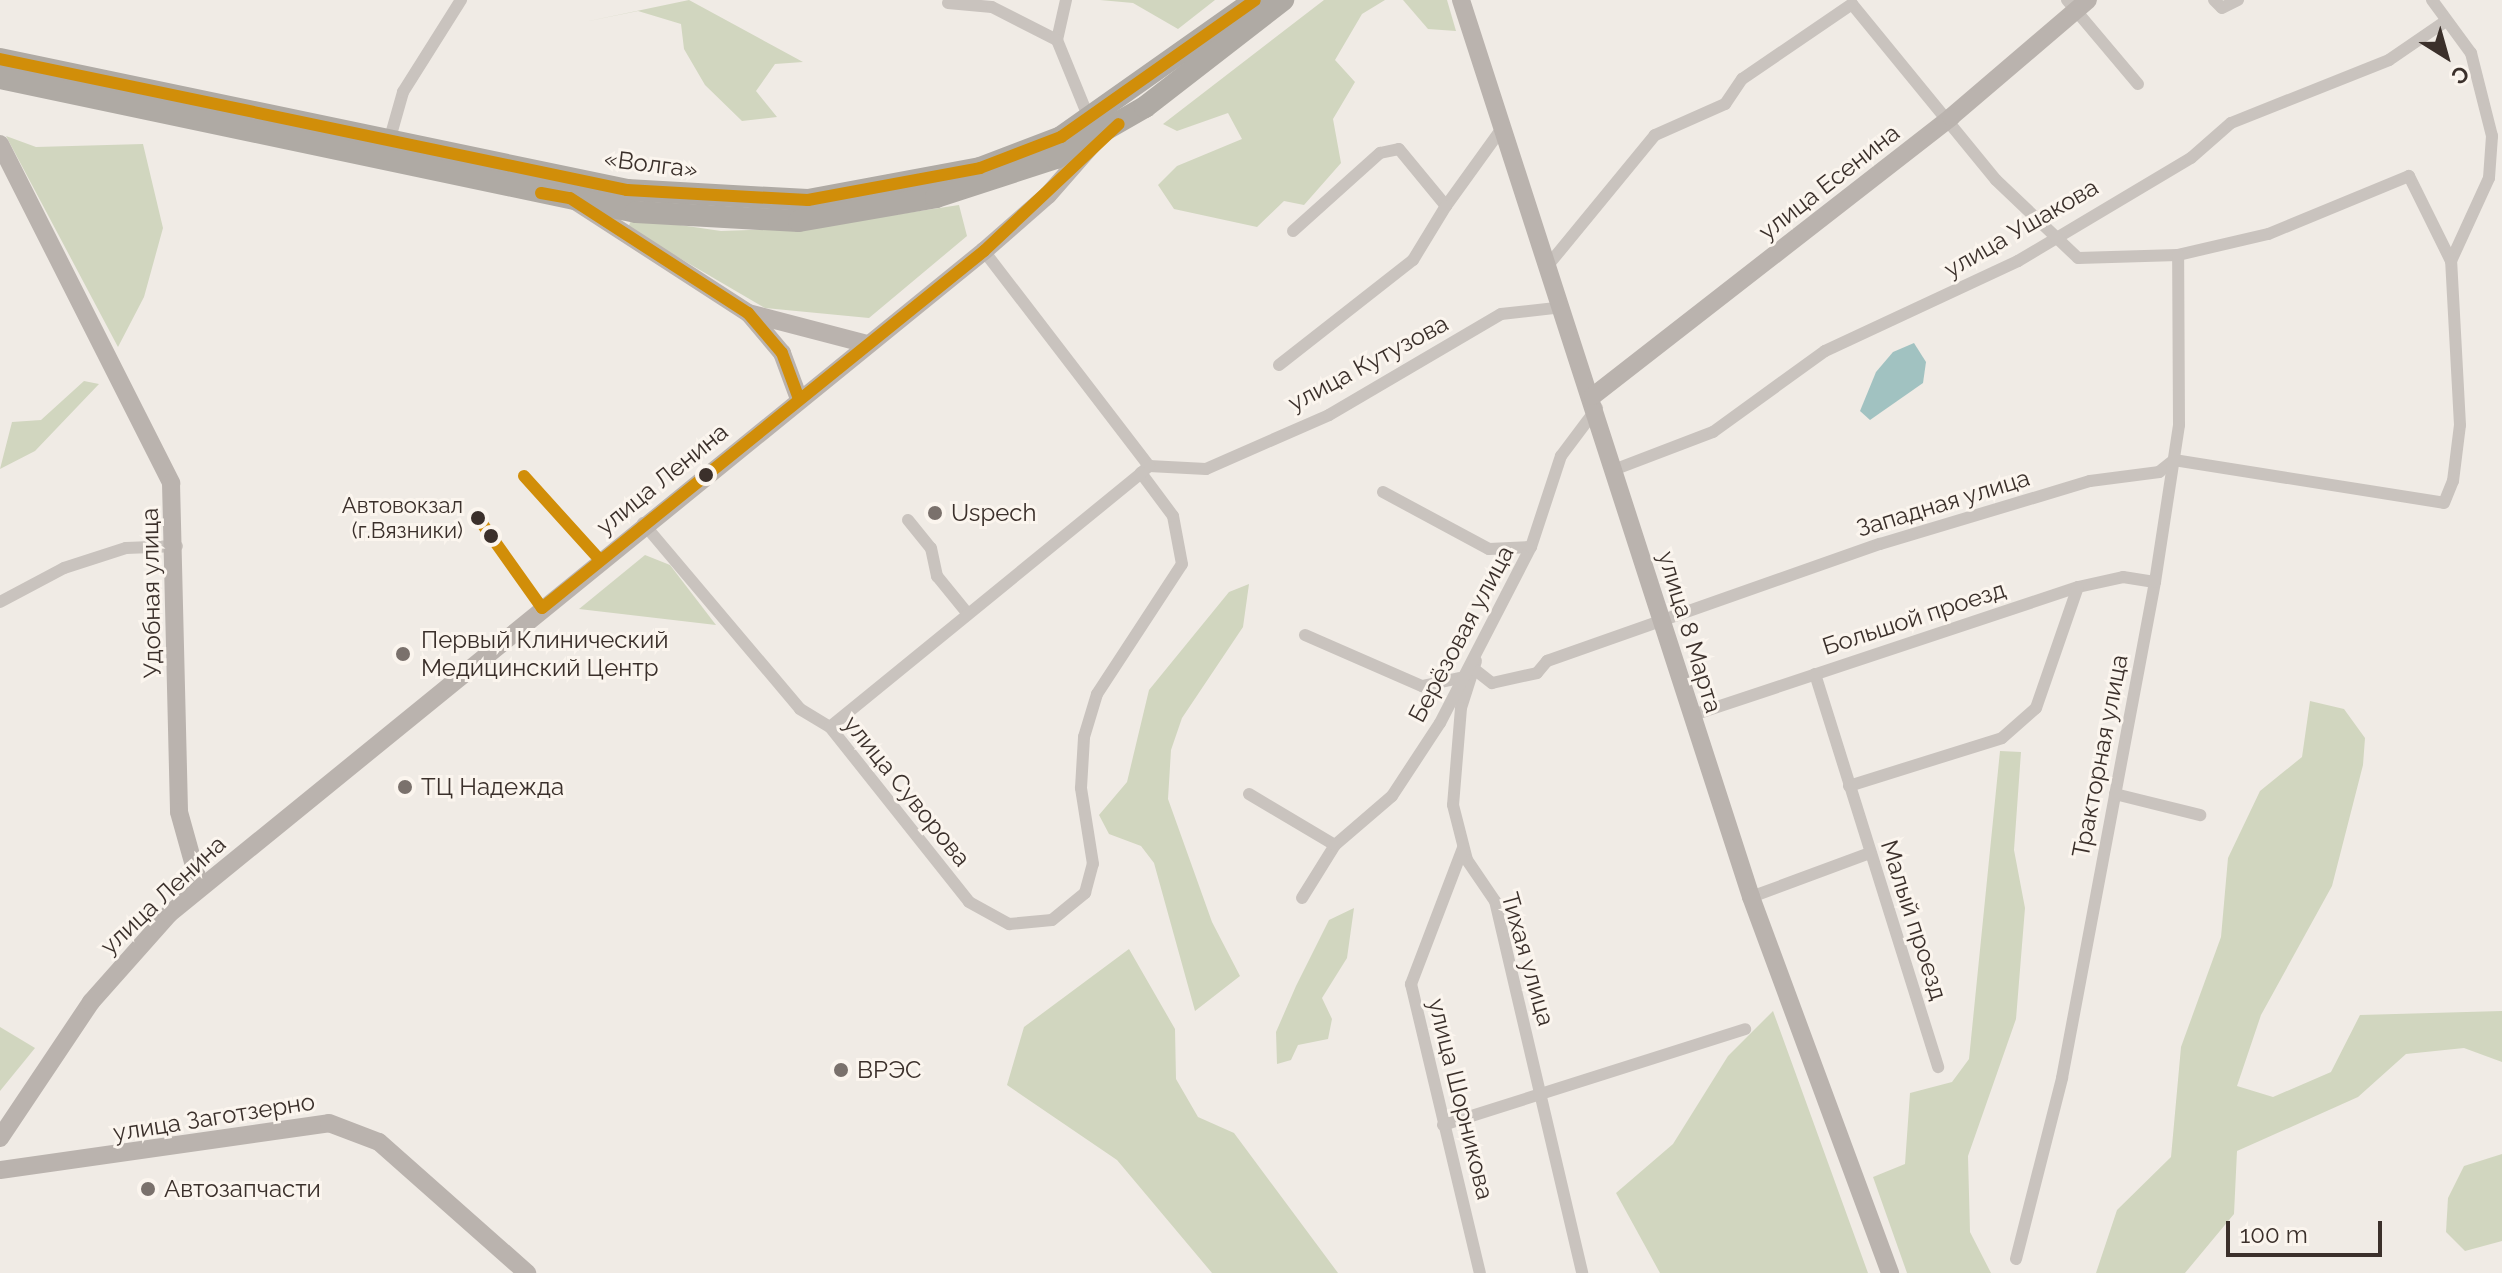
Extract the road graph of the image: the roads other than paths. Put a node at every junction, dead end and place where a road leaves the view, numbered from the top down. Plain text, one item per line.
1 (461, 0) edge
2 (1066, 0) edge
3 (1255, 0) edge
4 (1283, 0) edge
5 (1461, 0) edge
6 (2214, 0) edge
7 (2238, 0) edge
8 (2432, 0) edge
9 (948, 3) dead end
10 (2077, 3) edge
11 (2446, 21) junction
12 (1057, 40) junction
13 (0, 59) edge
14 (0, 78) edge
15 (2138, 84) dead end
16 (1951, 117) junction
17 (1503, 127) junction
18 (1094, 130) junction
19 (390, 138) junction
20 (0, 144) edge
21 (570, 198) junction
22 (1446, 206) junction
23 (1293, 231) dead end
24 (2054, 238) junction
25 (984, 251) junction
26 (2178, 255) junction
27 (2451, 261) junction
28 (1549, 264) junction
29 (1563, 307) junction
30 (748, 313) junction
31 (797, 328) junction
32 (867, 344) junction
33 (782, 353) junction
34 (1279, 365) dead end
35 (799, 399) junction
36 (1595, 402) junction
37 (2174, 460) junction
38 (1616, 469) junction
39 (1145, 470) junction
40 (1383, 492) dead end
41 (908, 520) dead end
42 (643, 523) junction
43 (177, 546) junction
44 (1531, 547) junction
45 (2155, 582) junction
46 (2078, 587) junction
47 (0, 602) edge
48 (968, 614) junction
49 (1663, 623) junction
50 (1305, 635) dead end
51 (1475, 665) junction
52 (1815, 674) junction
53 (1459, 678) junction
54 (1690, 716) junction
55 (830, 727) junction
56 (1849, 786) junction
57 (1249, 794) dead end
58 (2115, 794) junction
59 (2200, 815) dead end
60 (1335, 845) junction
61 (1463, 848) junction
62 (1870, 853) junction
63 (200, 887) junction
64 (1751, 897) junction
65 (1302, 898) dead end
66 (1745, 1029) dead end
67 (1938, 1067) dead end
68 (1541, 1092) junction
69 (1443, 1125) junction
70 (0, 1138) edge
71 (0, 1170) edge
72 (2016, 1259) dead end
73 (515, 1269) edge
74 (1480, 1273) edge
75 (1582, 1273) edge
76 (1890, 1273) edge

1 - 19 street
2 - 12 street
3 - 18 highway, «Волга»
4 - 18 highway, «Волга»
5 - 17 main road, улица 8 Марта
6 - 7 street
8 - 11 street
9 - 12 street
10 - 15 street
10 - 16 main road, улица Есенина
11 - 24 street, улица Ушакова
11 - 27 street
12 - 18 street
13 - 19 highway, «Волга»
14 - 21 highway, «Волга»
16 - 24 street
16 - 28 street
16 - 36 main road, улица Есенина
17 - 22 street, улица Кутузова
17 - 28 main road, улица 8 Марта
18 - 19 highway, «Волга»
18 - 21 highway, «Волга»
18 - 25 main road, улица Ленина
20 - 43 main road, Удобная улица
21 - 30 main road
22 - 23 street
22 - 34 street, улица Кутузова
24 - 26 street
24 - 38 street, улица Ушакова
25 - 32 main road, улица Ленина
25 - 39 street
26 - 27 street
26 - 37 street, Тракторная улица
27 - 37 street
28 - 29 main road, улица 8 Марта
29 - 36 main road, улица 8 Марта
29 - 39 street, улица Кутузова
30 - 31 main road
30 - 33 main road
31 - 32 main road
31 - 33 main road
32 - 35 main road, улица Ленина
33 - 35 main road
35 - 42 main road, улица Ленина
36 - 38 main road, улица 8 Марта
36 - 44 street, Берёзовая улица
37 - 45 street, Тракторная улица
37 - 49 street, Западная улица
38 - 49 main road, улица 8 Марта
39 - 48 street
39 - 55 street, улица Суворова
40 - 44 street
41 - 48 street
42 - 55 street, улица Суворова
42 - 63 main road, улица Ленина
43 - 47 street
43 - 63 main road, Удобная улица
44 - 51 street, Берёзовая улица
45 - 46 street, Большой проезд
45 - 58 street, Тракторная улица
46 - 52 street, Большой проезд
46 - 56 street
48 - 55 street
49 - 51 street, Западная улица
49 - 54 main road, улица 8 Марта
50 - 53 street
51 - 53 street, Берёзовая улица
51 - 61 street, Тихая улица
52 - 54 street, Большой проезд
52 - 56 street, Малый проезд
53 - 60 street, Берёзовая улица
54 - 64 main road, улица 8 Марта
56 - 62 street, Малый проезд
57 - 60 street
58 - 59 street
58 - 72 street, Тракторная улица
60 - 65 street, Берёзовая улица
61 - 68 street, Тихая улица
61 - 69 street, улица Шорникова
62 - 64 street
62 - 67 street, Малый проезд
63 - 70 main road, улица Ленина
64 - 76 main road, улица 8 Марта
66 - 68 street
68 - 69 street
68 - 75 street, Тихая улица
69 - 74 street, улица Шорникова
71 - 73 main road, улица Заготзерно

